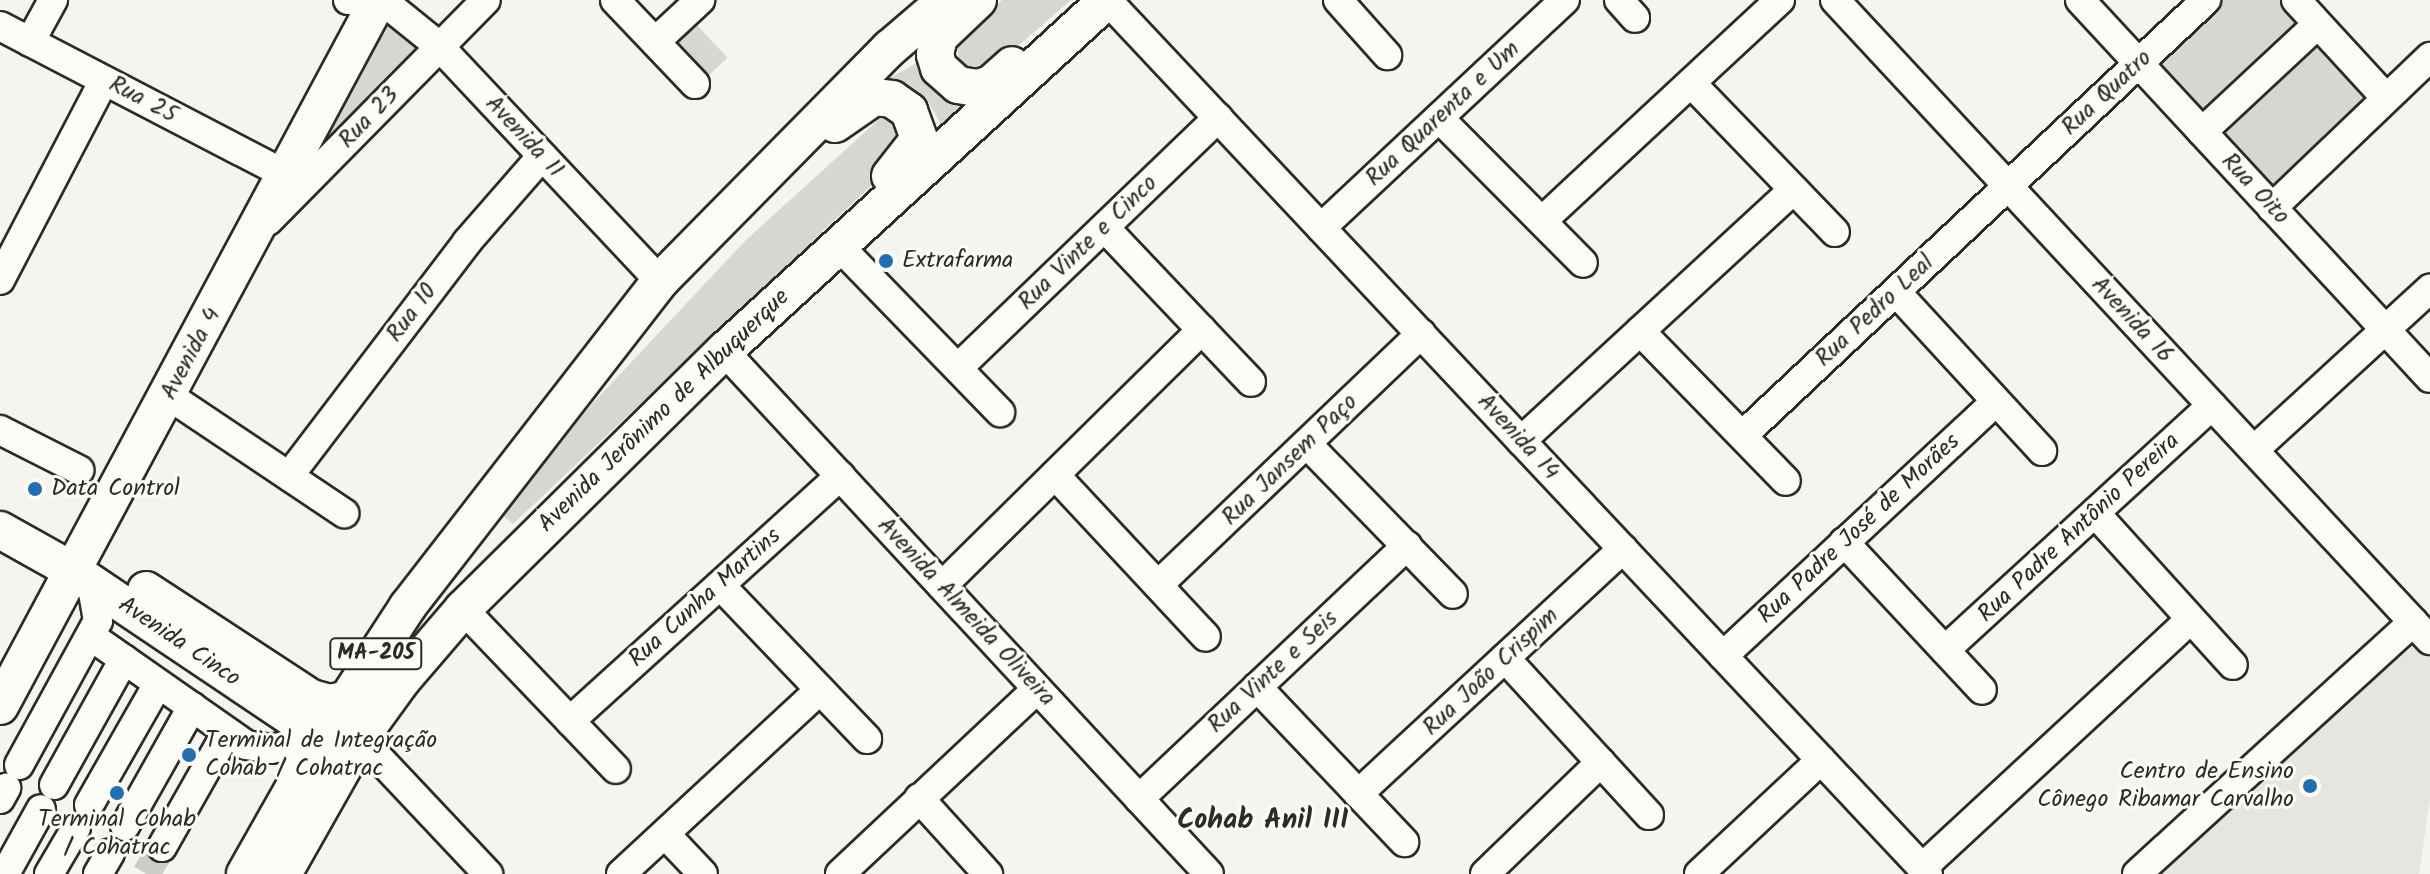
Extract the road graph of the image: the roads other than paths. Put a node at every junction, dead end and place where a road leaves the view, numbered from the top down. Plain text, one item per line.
1 (53, 0) edge
2 (363, 0) edge
3 (486, 0) edge
4 (615, 0) edge
5 (700, 0) edge
6 (946, 0) edge
7 (978, 0) edge
8 (1083, 0) edge
9 (1107, 0) edge
10 (1565, 0) edge
11 (1780, 0) edge
12 (1835, 0) edge
13 (2080, 0) edge
14 (2206, 0) edge
15 (2296, 0) edge
16 (1342, 1) edge
17 (2318, 24) junction
18 (0, 26) edge
19 (30, 42) junction
20 (655, 42) junction
21 (439, 46) junction
22 (1387, 55) dead end
23 (2430, 57) edge
24 (2139, 64) junction
25 (104, 80) junction
26 (1691, 83) junction
27 (695, 84) dead end
28 (2386, 98) junction
29 (1218, 118) junction
30 (1439, 118) junction
31 (2202, 132) junction
32 (542, 156) junction
33 (276, 170) junction
34 (2009, 187) junction
35 (1793, 190) junction
36 (2272, 208) junction
37 (1542, 221) junction
38 (1105, 228) junction
39 (1321, 228) junction
40 (1835, 232) dead end
41 (254, 236) junction
42 (838, 245) junction
43 (1583, 263) dead end
44 (0, 280) edge
45 (660, 281) junction
46 (2430, 289) edge
47 (1896, 292) junction
48 (1202, 330) junction
49 (2385, 330) junction
50 (1640, 331) junction
51 (1421, 334) junction
52 (724, 351) junction
53 (958, 368) junction
54 (2430, 378) edge
55 (1251, 382) dead end
56 (169, 396) junction
57 (1995, 402) junction
58 (2212, 405) junction
59 (1000, 412) dead end
60 (0, 430) edge
61 (1742, 436) junction
62 (1521, 441) junction
63 (1307, 444) junction
64 (2254, 450) junction
65 (2042, 451) dead end
66 (79, 470) dead end
67 (1055, 475) junction
68 (289, 476) junction
69 (840, 476) junction
70 (1786, 481) dead end
71 (0, 504) edge
72 (344, 513) dead end
73 (2095, 513) junction
74 (0, 530) edge
75 (1844, 542) junction
76 (1407, 546) junction
77 (1623, 549) junction
78 (76, 561) junction
79 (720, 585) junction
80 (1158, 585) junction
81 (942, 586) junction
82 (1453, 594) dead end
83 (463, 609) junction
84 (2190, 620) junction
85 (2422, 631) edge
86 (92, 637) junction
87 (1206, 637) dead end
88 (1945, 650) junction
89 (1723, 656) junction
90 (1505, 658) junction
91 (124, 659) junction
92 (0, 662) edge
93 (2233, 665) dead end
94 (158, 684) junction
95 (1257, 687) junction
96 (1037, 689) junction
97 (820, 690) junction
98 (1982, 690) dead end
99 (347, 699) junction
100 (0, 706) edge
101 (192, 707) junction
102 (570, 721) junction
103 (227, 732) junction
104 (322, 738) junction
105 (360, 738) junction
106 (867, 739) dead end
107 (1821, 760) junction
108 (1601, 762) junction
109 (616, 769) dead end
110 (9, 784) edge
111 (1358, 794) junction
112 (919, 798) junction
113 (1139, 799) junction
114 (1649, 815) dead end
115 (125, 826) dead end
116 (665, 834) junction
117 (1404, 842) dead end
118 (162, 847) tunnel mouth
119 (462, 863) edge
120 (1925, 871) edge
121 (1706, 872) edge
122 (5, 874) edge
123 (49, 874) edge
124 (245, 874) edge
125 (283, 874) edge
126 (488, 874) edge
127 (621, 874) edge
128 (703, 874) edge
129 (840, 874) edge
130 (988, 874) edge
131 (1209, 874) edge
132 (1485, 874) edge
133 (2137, 874) edge

1 - 19 street
2 - 21 street, Avenida 11
2 - 33 main road, Avenida 4
3 - 21 street, Rua 23
4 - 20 street
5 - 20 street
6 - 45 main road
7 - 8 main road
9 - 29 street, Avenida 14
9 - 42 main road, Avenida Jerônimo de Albuquerque
10 - 30 street, Rua Quarenta e Um
11 - 26 street
12 - 34 street, Avenida 16
13 - 24 street, Rua Oito
14 - 24 street, Rua Quatro
15 - 17 street
16 - 22 street
17 - 28 street
17 - 31 street
18 - 19 street, Rua 25
19 - 25 street, Rua 25
20 - 27 street
21 - 32 street, Avenida 11
21 - 41 street, Rua 23
23 - 28 street
24 - 31 street, Rua Oito
24 - 34 street, Rua Quatro
25 - 33 street, Rua 25
25 - 44 street
26 - 35 street
26 - 37 street
28 - 36 street
29 - 38 street, Rua Vinte e Cinco
29 - 39 street, Avenida 14
30 - 37 street
30 - 39 street, Rua Quarenta e Um
31 - 36 street, Rua Oito
32 - 45 street, Avenida 11
32 - 68 street, Rua 10
33 - 41 main road, Avenida 4
33 - 78 main road, Avenida 4
34 - 47 street, Rua Pedro Leal
34 - 58 street, Avenida 16
35 - 40 street
35 - 50 street
36 - 49 street, Rua Oito
37 - 43 street
38 - 48 street
38 - 53 street, Rua Vinte e Cinco
39 - 51 street, Avenida 14
41 - 56 main road, Avenida 4
42 - 52 main road, Avenida Jerônimo de Albuquerque
42 - 53 street
45 - 52 main road
45 - 99 main road, MA-205
46 - 49 street
47 - 57 street
47 - 61 street, Rua Pedro Leal
48 - 55 street
48 - 67 street
49 - 54 street, Rua Oito
49 - 64 street
50 - 61 street
50 - 62 street
51 - 62 street, Avenida 14
51 - 63 street, Rua Jansem Paço
52 - 69 street, Avenida Almeida Oliveira
52 - 83 main road, Avenida Jerônimo de Albuquerque
53 - 59 street
56 - 68 street
56 - 78 main road, Avenida 4
57 - 65 street
57 - 75 street, Rua Padre José de Morães
58 - 64 street, Avenida 16
58 - 73 street, Rua Padre Antônio Pereira
60 - 66 street
61 - 70 street
62 - 77 street, Avenida 14
63 - 76 street
63 - 80 street, Rua Jansem Paço
64 - 85 street, Avenida 16
67 - 80 street
67 - 81 street
68 - 72 street
69 - 79 street, Rua Cunha Martins
69 - 81 street, Avenida Almeida Oliveira
71 - 78 main road, Avenida Cinco
73 - 84 street
73 - 88 street, Rua Padre Antônio Pereira
74 - 78 main road, Avenida Cinco
75 - 88 street
75 - 89 street, Rua Padre José de Morães
76 - 82 street
76 - 95 street, Rua Vinte e Seis
77 - 89 street, Avenida 14
77 - 90 street, Rua João Crispim
78 - 86 street
78 - 92 main road, Avenida 4
78 - 99 main road, Avenida Cinco
78 - 100 main road, Avenida 4
78 - 104 main road, Avenida Cinco
79 - 97 street
79 - 102 street, Rua Cunha Martins
80 - 87 street
81 - 96 street, Avenida Almeida Oliveira
83 - 102 street
83 - 105 main road, Avenida Jerônimo de Albuquerque
84 - 93 street
84 - 120 street
85 - 133 street
86 - 91 street
86 - 110 street
88 - 98 street
89 - 107 street, Avenida 14
90 - 108 street
90 - 111 street, Rua João Crispim
91 - 94 street
91 - 122 street
94 - 101 street
94 - 123 street
95 - 111 street
95 - 113 street, Rua Vinte e Seis
96 - 112 street
96 - 113 street, Avenida Almeida Oliveira
97 - 106 street
97 - 116 street
99 - 104 main road, MA-205
101 - 103 street
101 - 115 street
102 - 109 street
103 - 104 street
103 - 118 street
104 - 105 main road
104 - 124 main road
105 - 119 street
105 - 125 main road, Avenida Jerônimo de Albuquerque
107 - 120 street, Avenida 14
107 - 121 street
108 - 114 street
108 - 132 street
111 - 117 street
112 - 129 street
112 - 130 street
113 - 131 street, Avenida Almeida Oliveira
116 - 127 street
116 - 128 street
119 - 126 street

